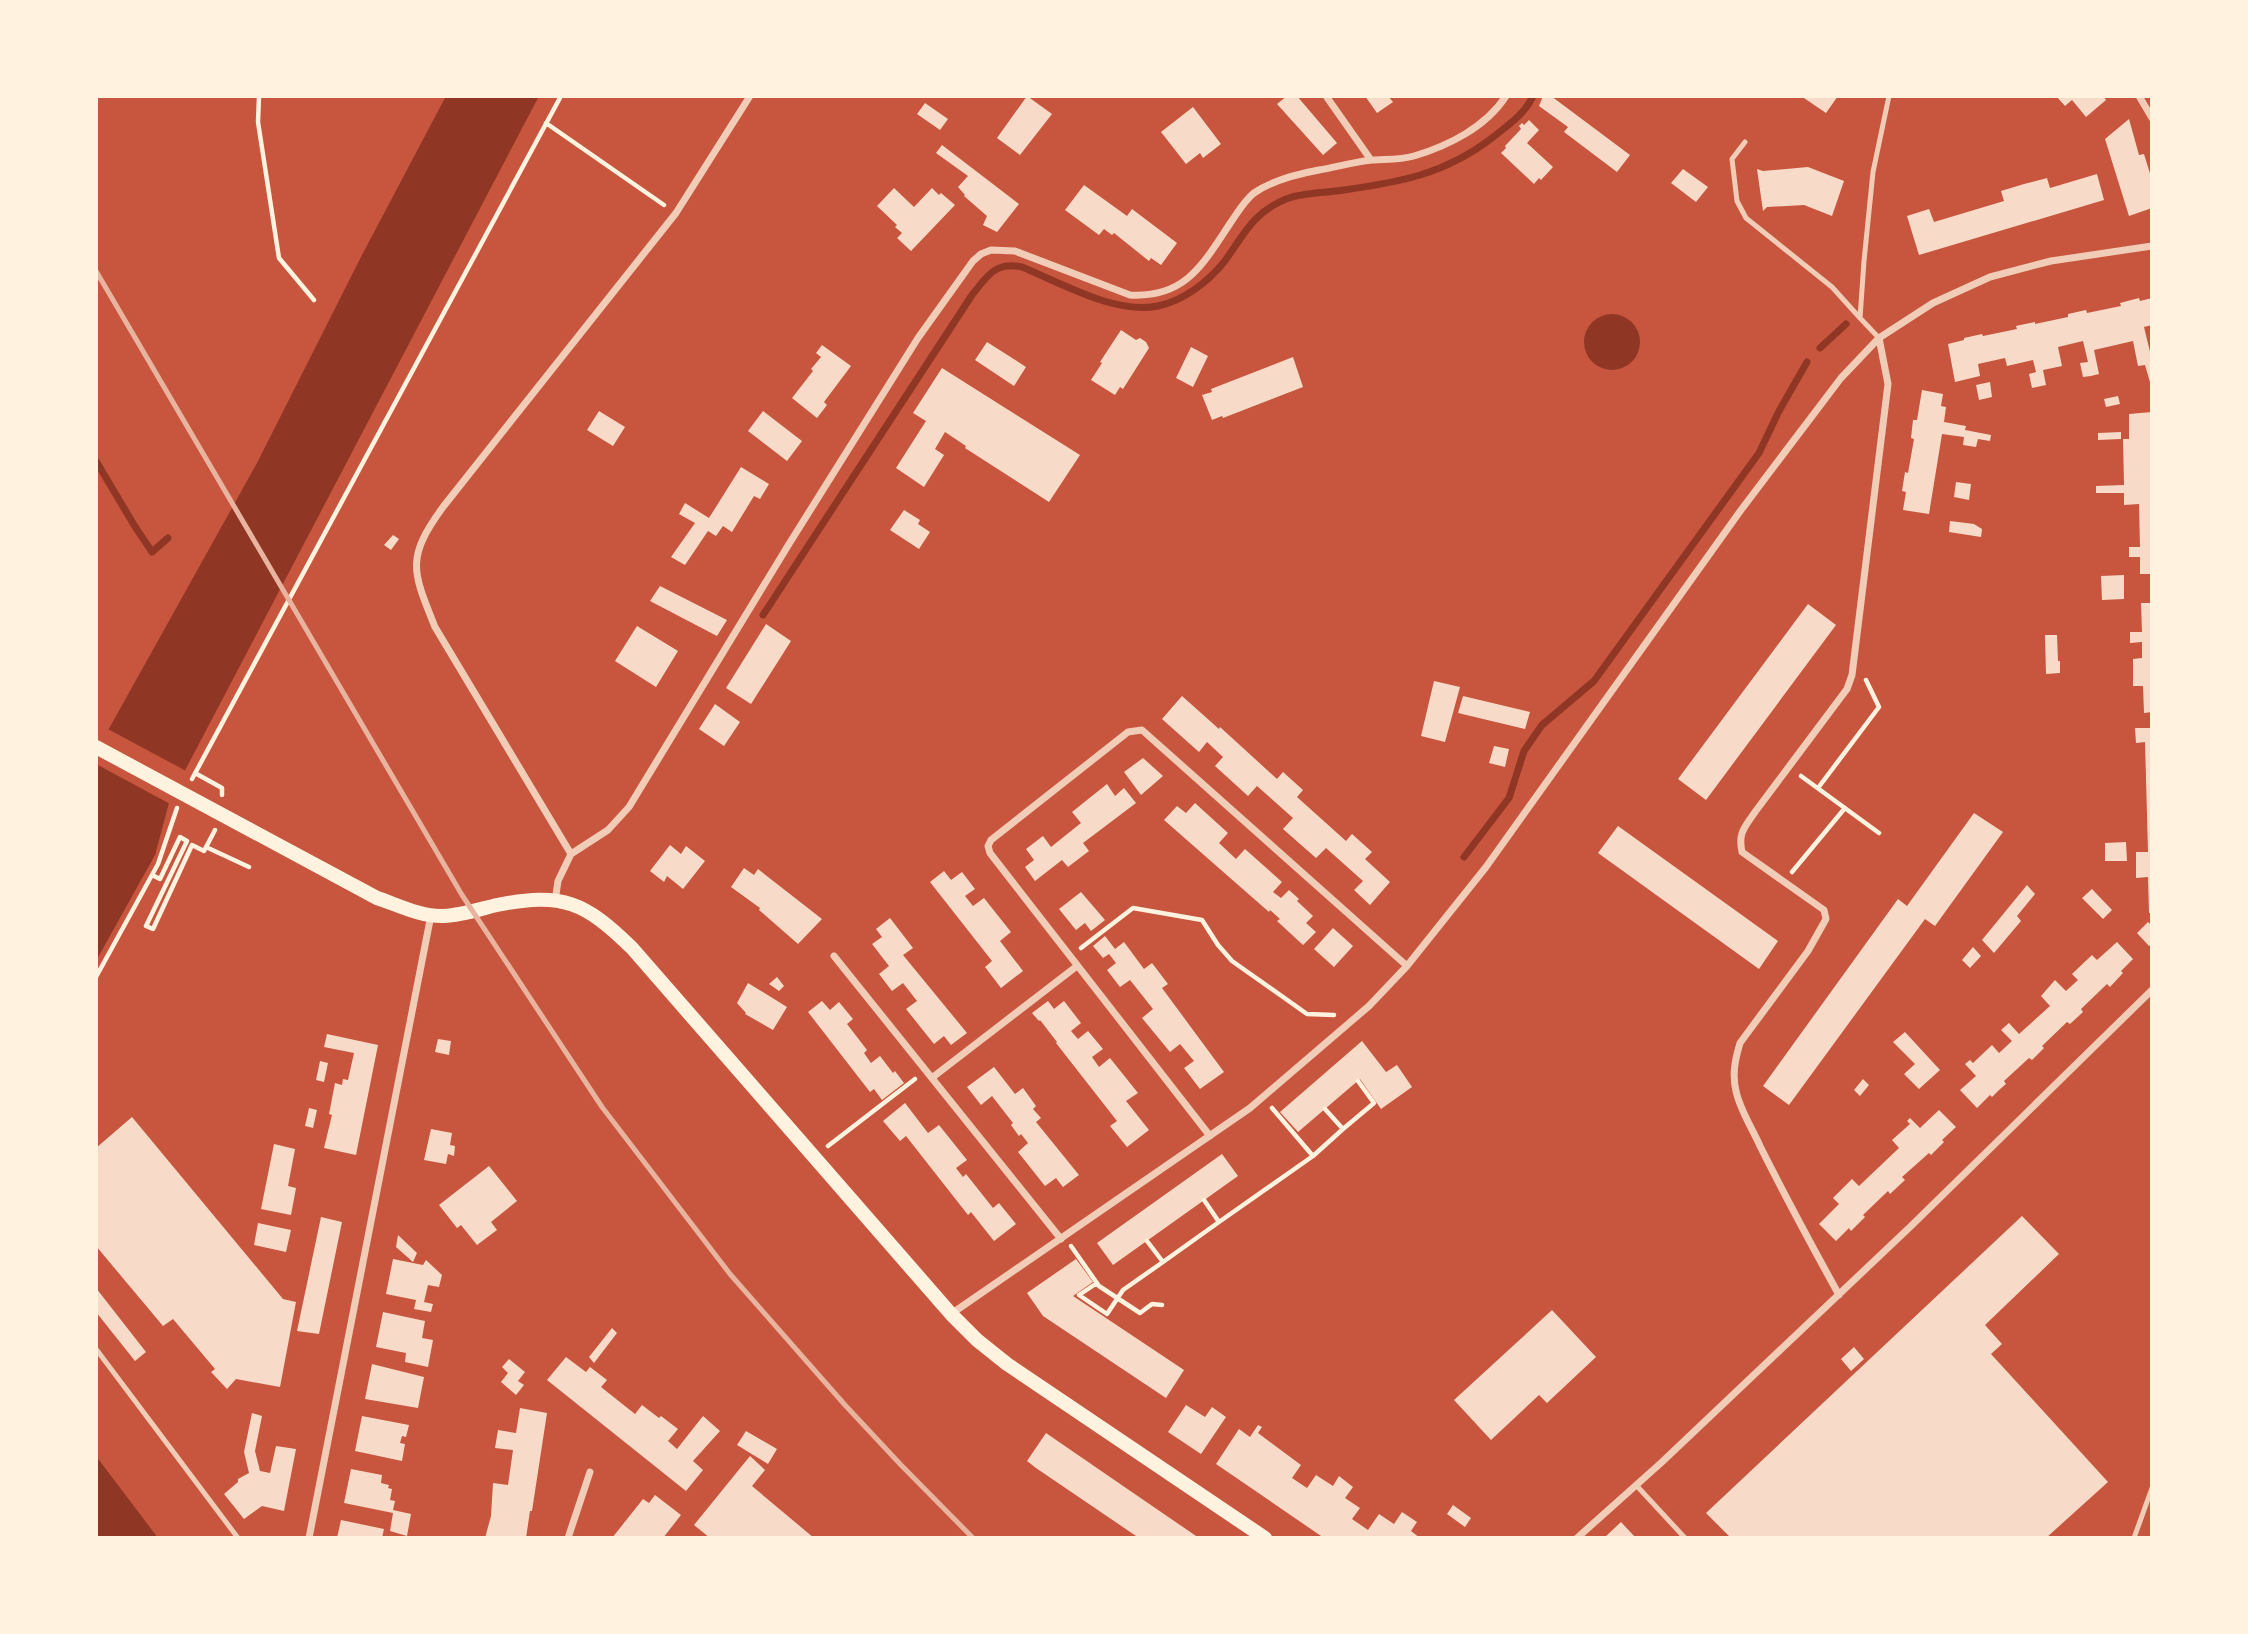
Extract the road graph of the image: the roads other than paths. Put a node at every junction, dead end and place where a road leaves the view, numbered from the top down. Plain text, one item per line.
1 (750, 96) edge
2 (1326, 96) edge
3 (1506, 96) edge
4 (1889, 96) edge
5 (2140, 96) edge
6 (2152, 118) edge
7 (1745, 142) dead end
8 (1371, 160) junction
9 (2152, 246) edge
10 (1860, 318) junction
11 (1879, 338) junction
12 (96, 747) edge
13 (571, 854) junction
14 (555, 901) junction
15 (431, 915) junction
16 (834, 956) dead end
17 (1407, 965) junction
18 (1077, 966) junction
19 (2152, 990) edge
20 (933, 1077) junction
21 (1210, 1136) junction
22 (1063, 1238) junction
23 (1839, 1295) junction
24 (951, 1314) junction
25 (96, 1349) edge
26 (590, 1472) dead end
27 (1636, 1485) junction
28 (2152, 1489) edge
29 (238, 1538) edge
30 (309, 1538) edge
31 (568, 1538) edge
32 (1265, 1538) edge
33 (1577, 1538) edge
34 (1685, 1538) edge
35 (2134, 1538) edge

1 - 13 street
2 - 8 street
3 - 8 street
4 - 10 lane
5 - 6 street
7 - 10 lane
8 - 13 street
9 - 11 street
10 - 11 lane
11 - 17 street
11 - 23 street
12 - 15 main road
13 - 14 street
14 - 15 main road
14 - 24 main road
15 - 30 street
16 - 20 street
17 - 18 street
17 - 21 street
18 - 20 street
18 - 21 street
19 - 23 street
20 - 22 street
21 - 22 street
22 - 24 street
23 - 27 street
24 - 32 main road
25 - 29 lane
26 - 31 street
27 - 33 street
27 - 34 lane
28 - 35 lane

